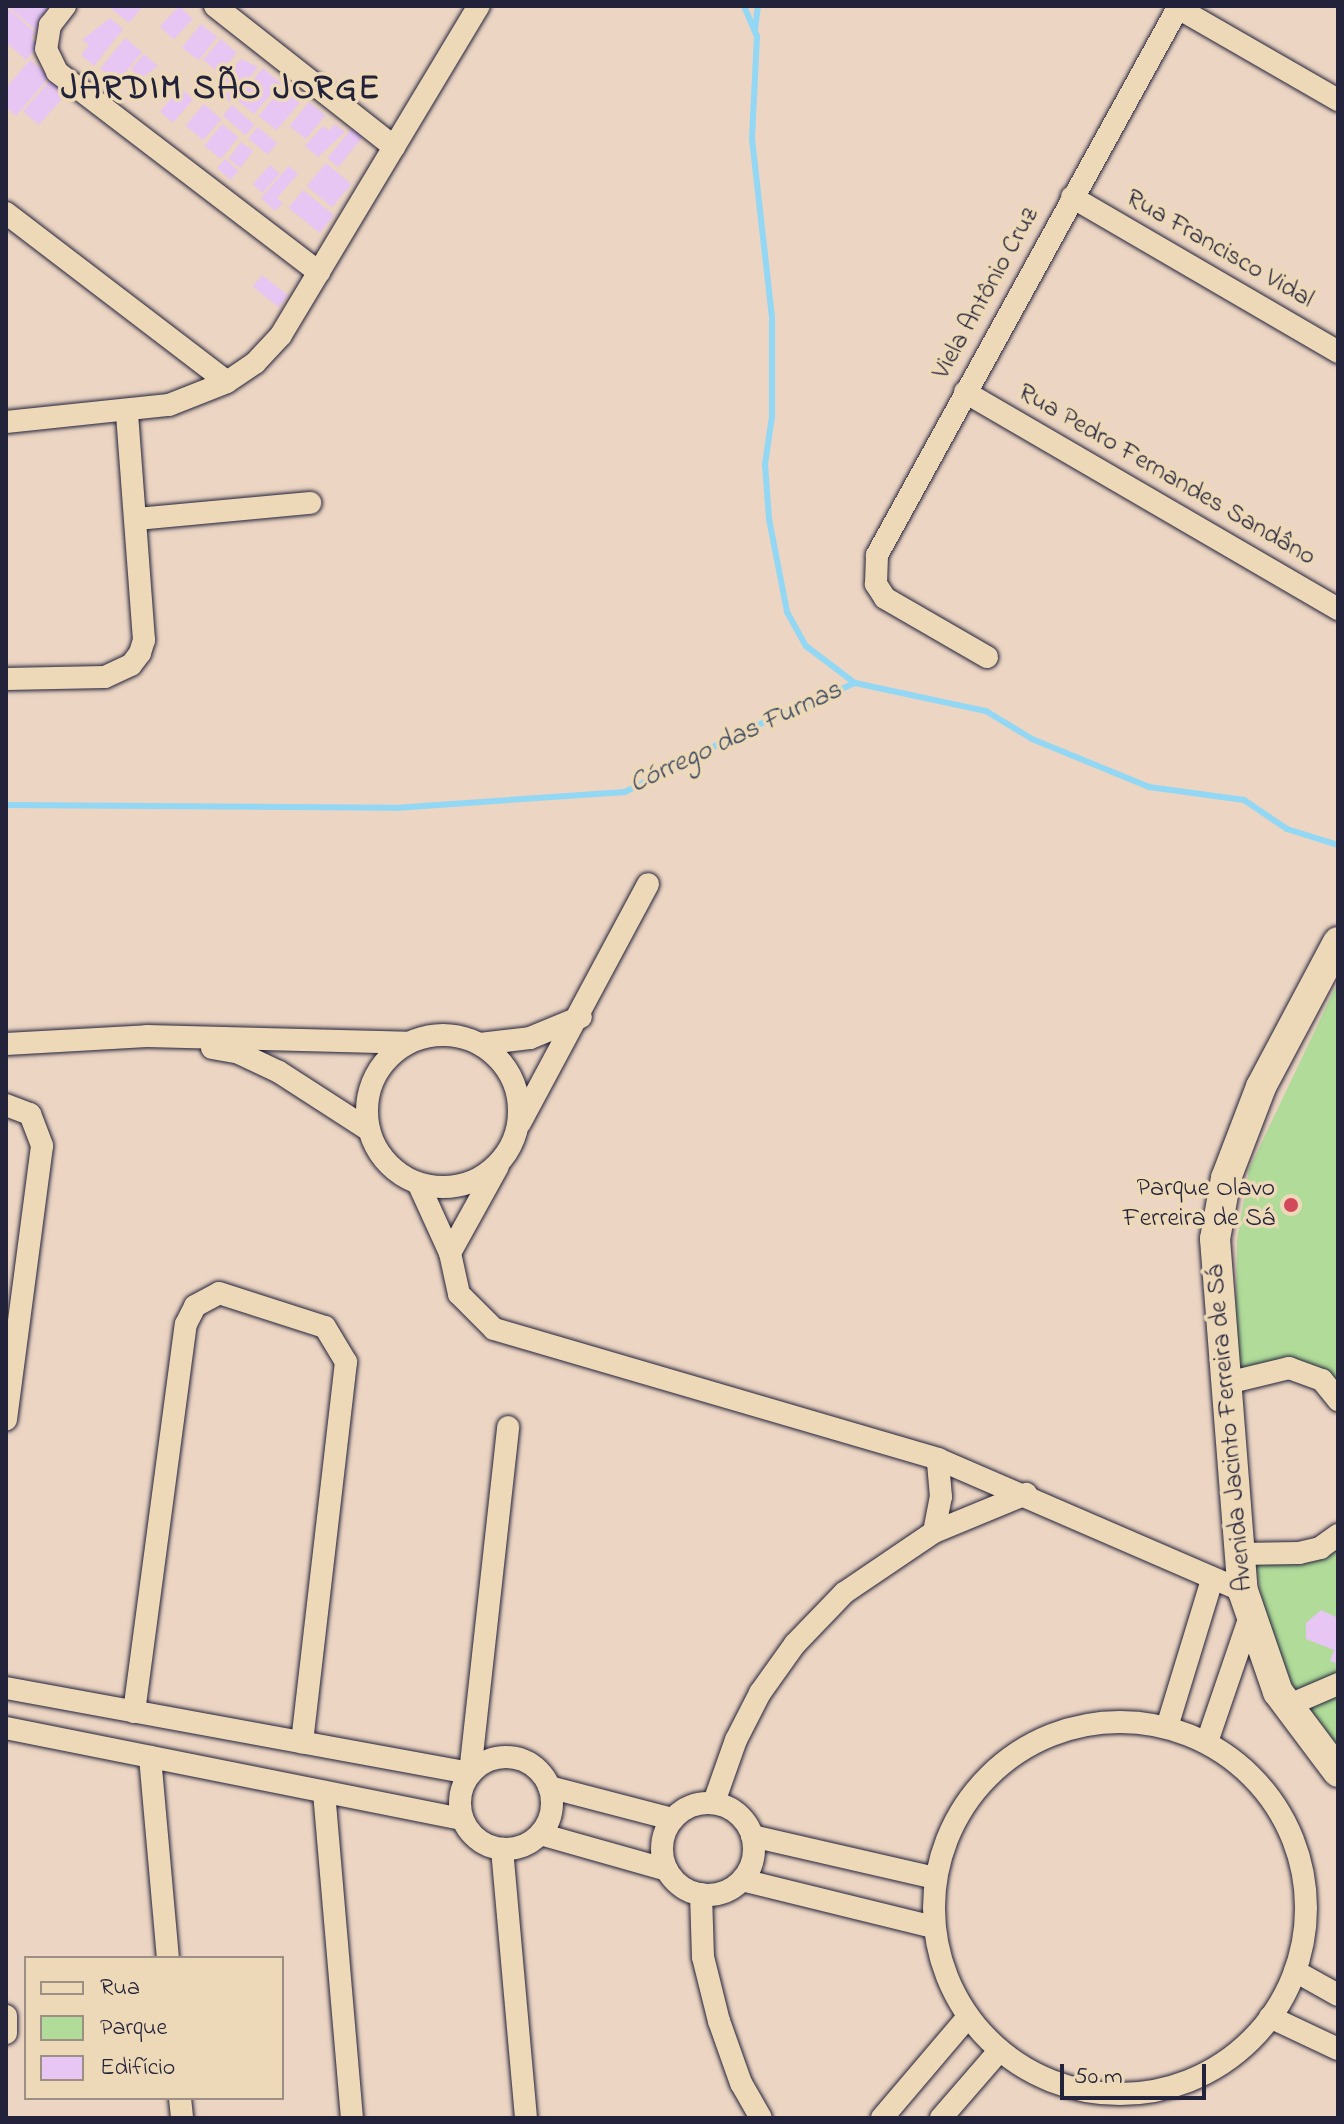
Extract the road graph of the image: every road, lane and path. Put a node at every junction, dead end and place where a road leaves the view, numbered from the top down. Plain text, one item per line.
1 (65, 6) edge
2 (215, 6) edge
3 (1179, 7) edge
4 (470, 9) edge
5 (1338, 100) edge
6 (394, 147) junction
7 (1072, 197) junction
8 (10, 224) edge
9 (319, 272) junction
10 (1338, 352) edge
11 (227, 382) junction
12 (965, 392) junction
13 (127, 413) junction
14 (6, 422) edge
15 (310, 503) dead end
16 (137, 519) junction
17 (1338, 609) edge
18 (987, 657) dead end
19 (6, 679) edge
20 (648, 884) dead end
21 (1338, 942) edge
22 (581, 1017) junction
23 (147, 1036) junction
24 (408, 1043) junction
25 (6, 1044) edge
26 (480, 1044) junction
27 (6, 1105) edge
28 (518, 1127) junction
29 (369, 1130) junction
30 (500, 1162) junction
31 (419, 1185) junction
32 (450, 1253) junction
33 (1223, 1384) junction
34 (1338, 1400) edge
35 (6, 1420) edge
36 (508, 1427) dead end
37 (938, 1459) junction
38 (1026, 1494) junction
39 (934, 1532) junction
40 (1338, 1535) edge
41 (1238, 1554) junction
42 (1212, 1580) junction
43 (1246, 1605) junction
44 (1338, 1684) edge
45 (6, 1688) edge
46 (1287, 1706) junction
47 (134, 1712) junction
48 (1167, 1727) junction
49 (6, 1728) edge
50 (302, 1742) junction
51 (1207, 1742) junction
52 (150, 1757) junction
53 (1338, 1772) edge
54 (470, 1773) junction
55 (549, 1787) junction
56 (324, 1792) junction
57 (714, 1802) junction
58 (462, 1819) junction
59 (672, 1819) junction
60 (540, 1834) junction
61 (752, 1836) junction
62 (502, 1849) junction
63 (667, 1870) junction
64 (936, 1878) junction
65 (742, 1880) junction
66 (701, 1894) junction
67 (934, 1927) junction
68 (168, 1956) edge
69 (1295, 1971) junction
70 (1338, 1995) edge
71 (6, 2016) edge
72 (968, 2017) junction
73 (1270, 2017) junction
74 (6, 2033) edge
75 (1338, 2049) edge
76 (999, 2051) junction
77 (352, 2118) edge
78 (526, 2118) edge
79 (761, 2118) edge
80 (882, 2118) edge
81 (941, 2118) edge

1 - 9 street
2 - 6 street
3 - 5 street
3 - 7 street, Viela Antônio Cruz
4 - 6 street
6 - 9 street
7 - 10 street, Rua Francisco Vidal
7 - 12 street, Viela Antônio Cruz
8 - 11 street
9 - 11 street
11 - 13 street
12 - 17 street, Rua Pedro Fernandes Sandâno
12 - 18 street, Viela Antônio Cruz
13 - 14 street
13 - 16 street
15 - 16 street
16 - 19 street
20 - 22 street
21 - 33 main road, Avenida Jacinto Ferreira de Sá
22 - 26 street
22 - 28 street
23 - 24 street
23 - 25 street
23 - 29 street
24 - 26 street
24 - 29 street
26 - 28 street
27 - 35 street
28 - 30 street
29 - 31 street
30 - 31 street
30 - 32 street
31 - 32 street
32 - 37 street
33 - 34 street
33 - 41 main road, Avenida Jacinto Ferreira de Sá
36 - 54 street
37 - 38 street
37 - 39 street
38 - 39 street
38 - 42 street
39 - 57 street
40 - 41 street
41 - 43 main road, Avenida Jacinto Ferreira de Sá
42 - 43 street
42 - 48 street
43 - 46 main road, Avenida Jacinto Ferreira de Sá
43 - 51 street
44 - 46 street
45 - 47 street
46 - 53 main road, Avenida Jacinto Ferreira de Sá
47 - 50 street
47 - 50 street
48 - 51 street
48 - 64 street
49 - 52 street
50 - 54 street
51 - 69 street
52 - 56 street
52 - 68 street
54 - 55 street
54 - 58 street
55 - 59 street
55 - 60 street
56 - 58 street
56 - 77 street
57 - 59 street
57 - 61 street
58 - 62 street
59 - 63 street
60 - 62 street
60 - 63 street
61 - 64 street
61 - 65 street
62 - 78 street
63 - 66 street
64 - 67 street
65 - 66 street
65 - 67 street
66 - 79 street
67 - 72 street
69 - 70 street
69 - 73 street
71 - 74 street
72 - 76 street
72 - 80 street
73 - 75 street
73 - 76 street
76 - 81 street

